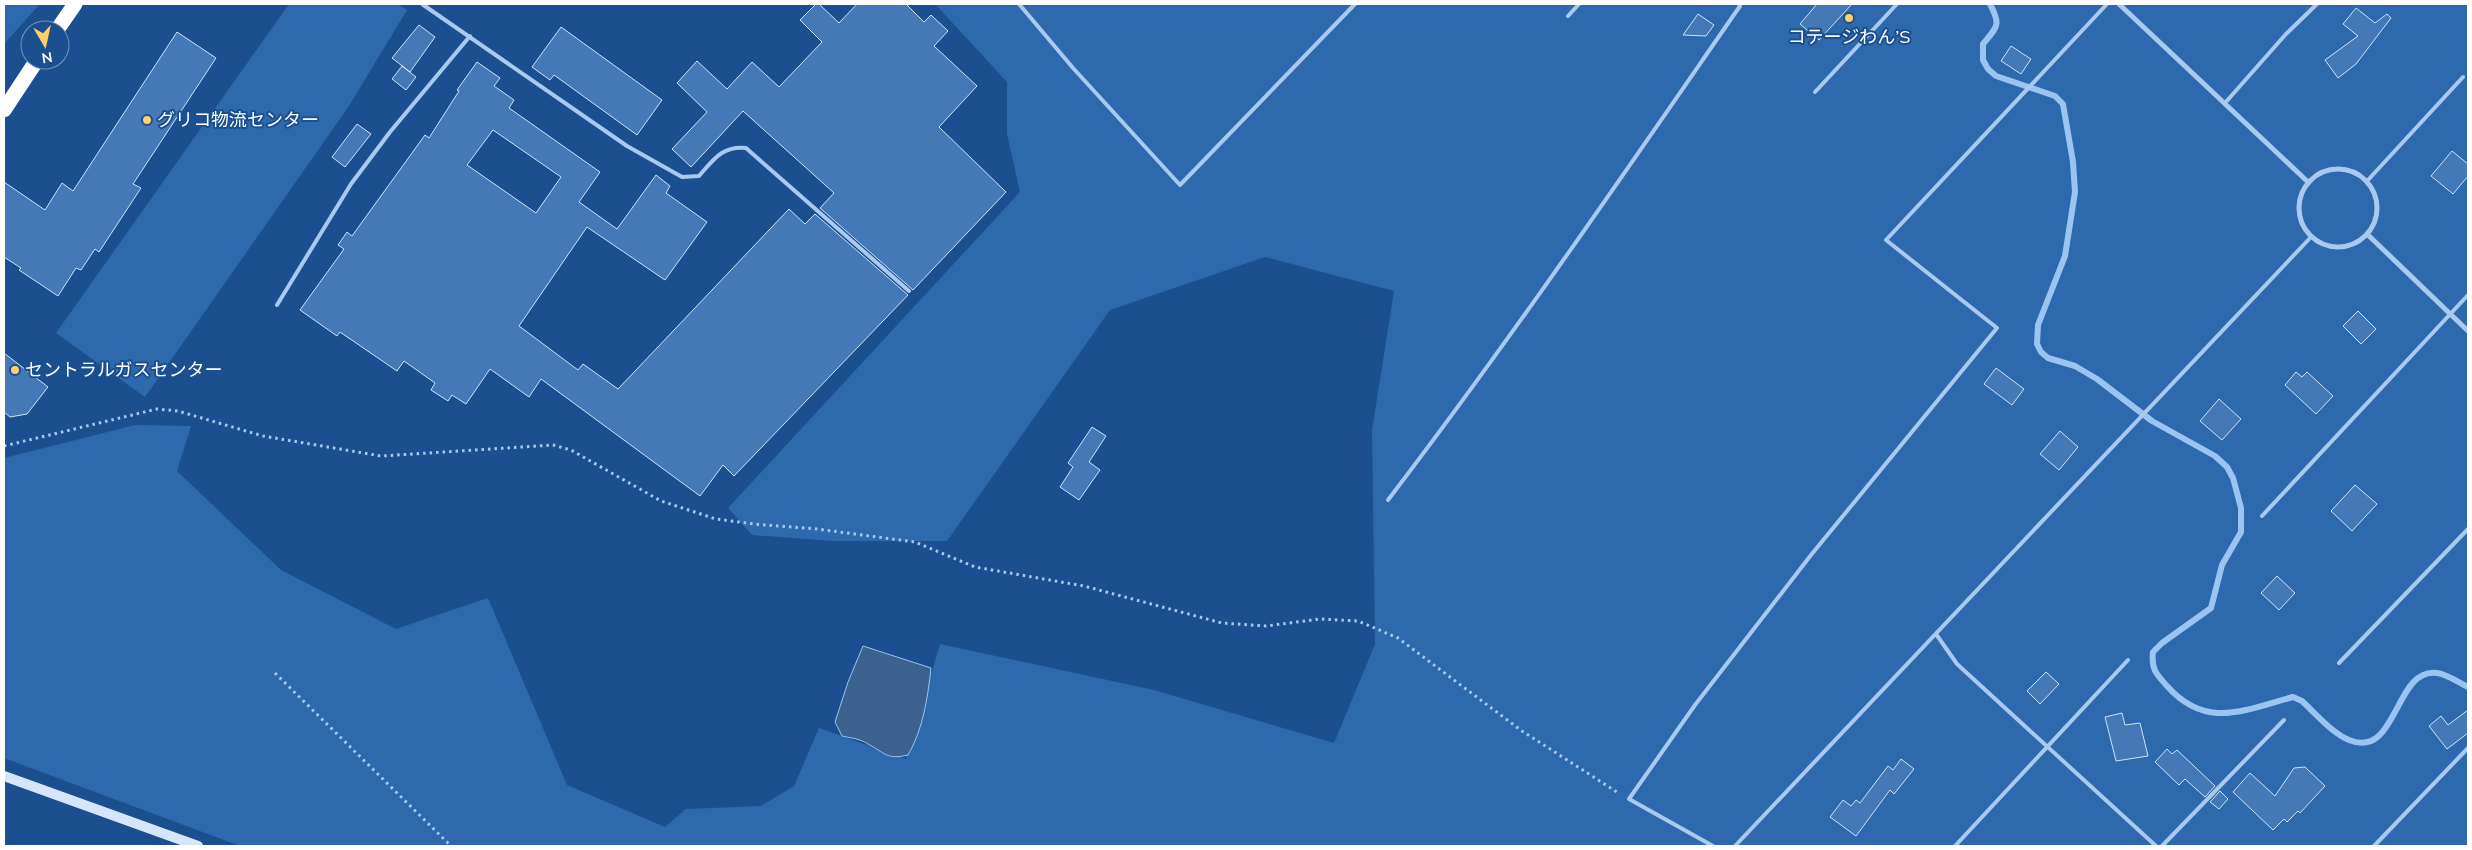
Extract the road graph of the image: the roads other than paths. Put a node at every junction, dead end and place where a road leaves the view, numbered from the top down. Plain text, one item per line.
1 (75, 4) edge
2 (422, 4) edge
3 (1019, 4) edge
4 (1355, 4) edge
5 (1580, 4) edge
6 (1739, 4) edge
7 (1896, 4) edge
8 (2107, 4) edge
9 (2118, 4) edge
10 (2317, 4) edge
11 (1568, 16) dead end
12 (64, 20) edge
13 (470, 36) junction
14 (30, 70) edge
15 (2463, 77) dead end
16 (1815, 92) dead end
17 (2225, 103) junction
18 (4, 110) edge
19 (2368, 180) junction
20 (2308, 182) junction
21 (2367, 234) junction
22 (2311, 237) junction
23 (909, 291) dead end
24 (2468, 295) edge
25 (277, 305) dead end
26 (2450, 314) junction
27 (2468, 331) edge
28 (1388, 500) dead end
29 (2262, 516) dead end
30 (2468, 529) edge
31 (1936, 634) junction
32 (2128, 660) dead end
33 (2339, 663) dead end
34 (2284, 720) dead end
35 (2046, 747) junction
36 (2468, 748) edge
37 (4, 776) edge
38 (198, 846) edge
39 (1713, 846) edge
40 (1735, 846) edge
41 (1955, 846) edge
42 (2156, 846) edge
43 (2162, 846) edge
44 (2374, 846) edge

1 - 12 highway
2 - 13 lane
3 - 4 lane
5 - 11 lane
6 - 28 lane
7 - 16 lane
8 - 39 lane
9 - 17 street
10 - 17 lane
13 - 23 lane
13 - 25 lane
14 - 18 highway
15 - 19 lane
17 - 20 street
19 - 20 street
19 - 21 street
20 - 22 street
21 - 22 street
21 - 26 street
22 - 31 lane
24 - 26 lane
26 - 27 street
26 - 29 lane
30 - 33 lane
31 - 35 lane
31 - 40 lane
32 - 35 lane
34 - 43 lane
35 - 41 lane
35 - 42 lane
36 - 44 lane
37 - 38 street

